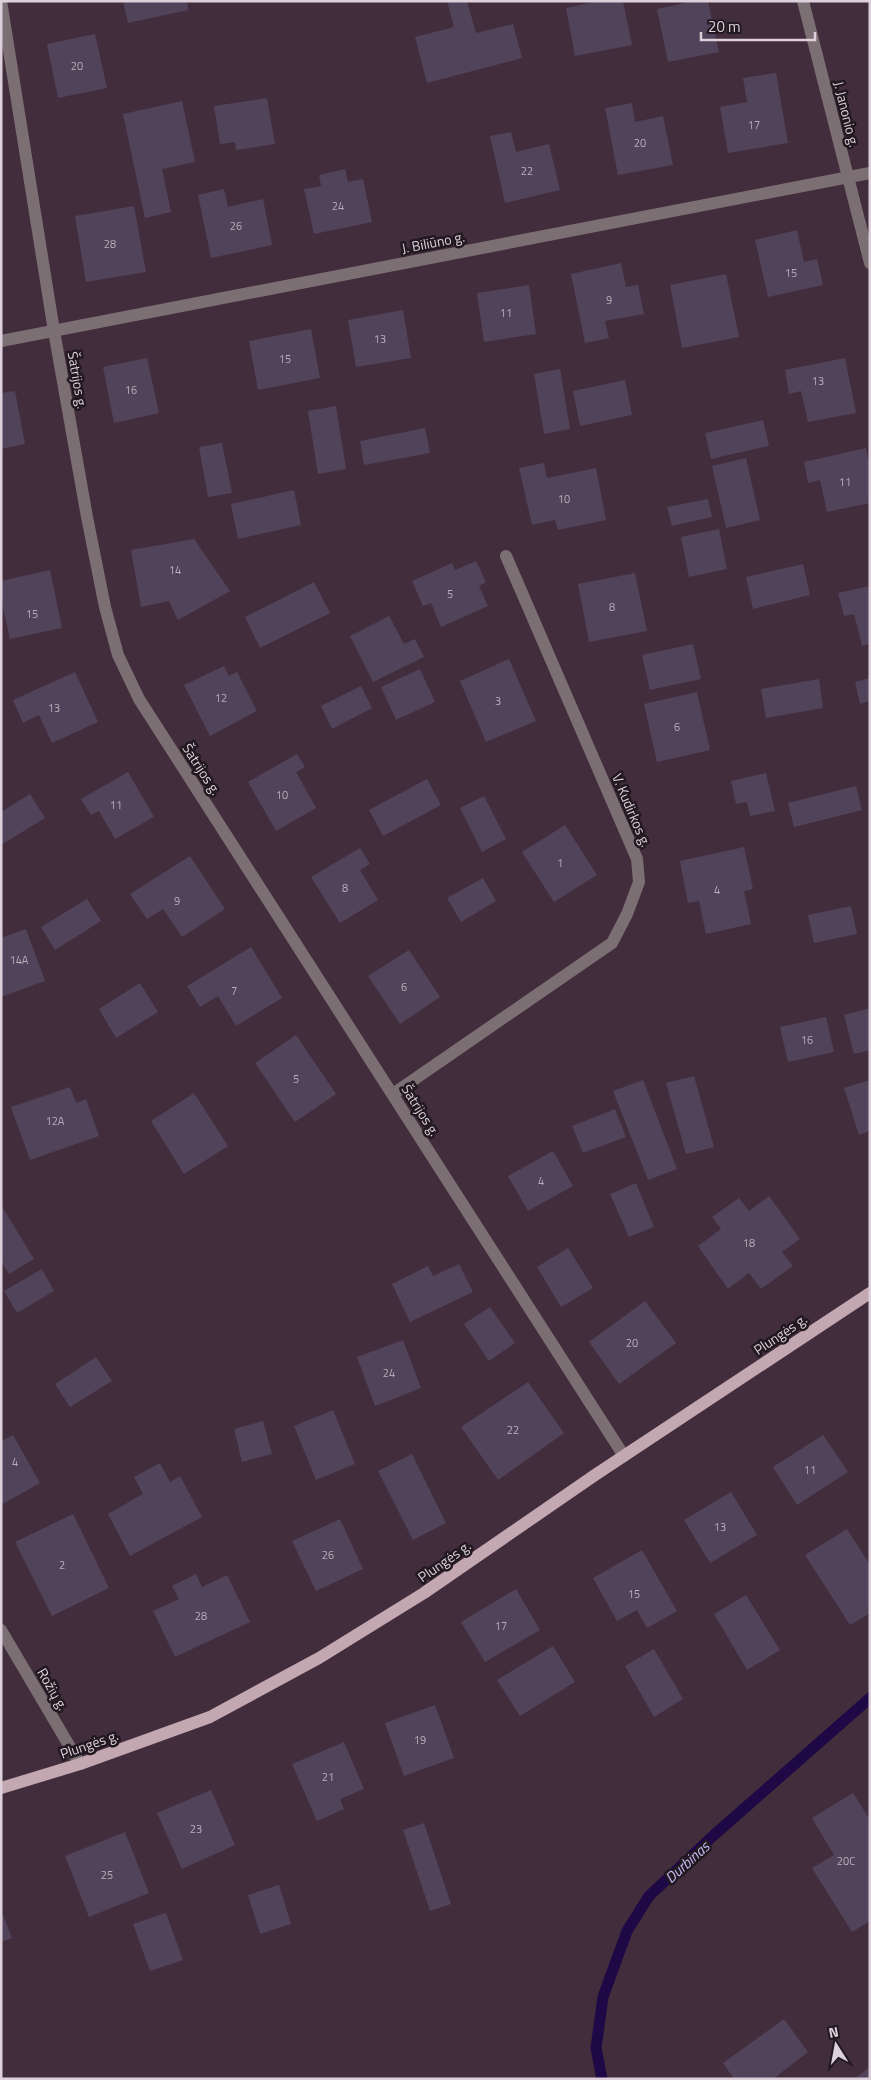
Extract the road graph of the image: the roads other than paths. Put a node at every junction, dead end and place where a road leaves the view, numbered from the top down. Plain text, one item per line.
1 (1, 1) edge
2 (803, 1) edge
3 (870, 173) edge
4 (847, 177) junction
5 (870, 263) edge
6 (54, 331) junction
7 (1, 341) edge
8 (506, 556) dead end
9 (393, 1094) junction
10 (870, 1293) edge
11 (624, 1456) junction
12 (1, 1630) edge
13 (80, 1764) junction
14 (1, 1788) edge

1 - 6 street, Šatrijos g.
2 - 4 street, J. Janonio g.
3 - 4 street, J. Biliūno g.
4 - 5 street, J. Janonio g.
4 - 6 street, J. Biliūno g.
6 - 7 street, J. Biliūno g.
6 - 9 street, Šatrijos g.
8 - 9 street, V. Kudirkos g.
9 - 11 street, Šatrijos g.
10 - 11 main road, Plungės g.
11 - 13 main road, Plungės g.
12 - 13 street, Rožių g.
13 - 14 main road, Plungės g.

